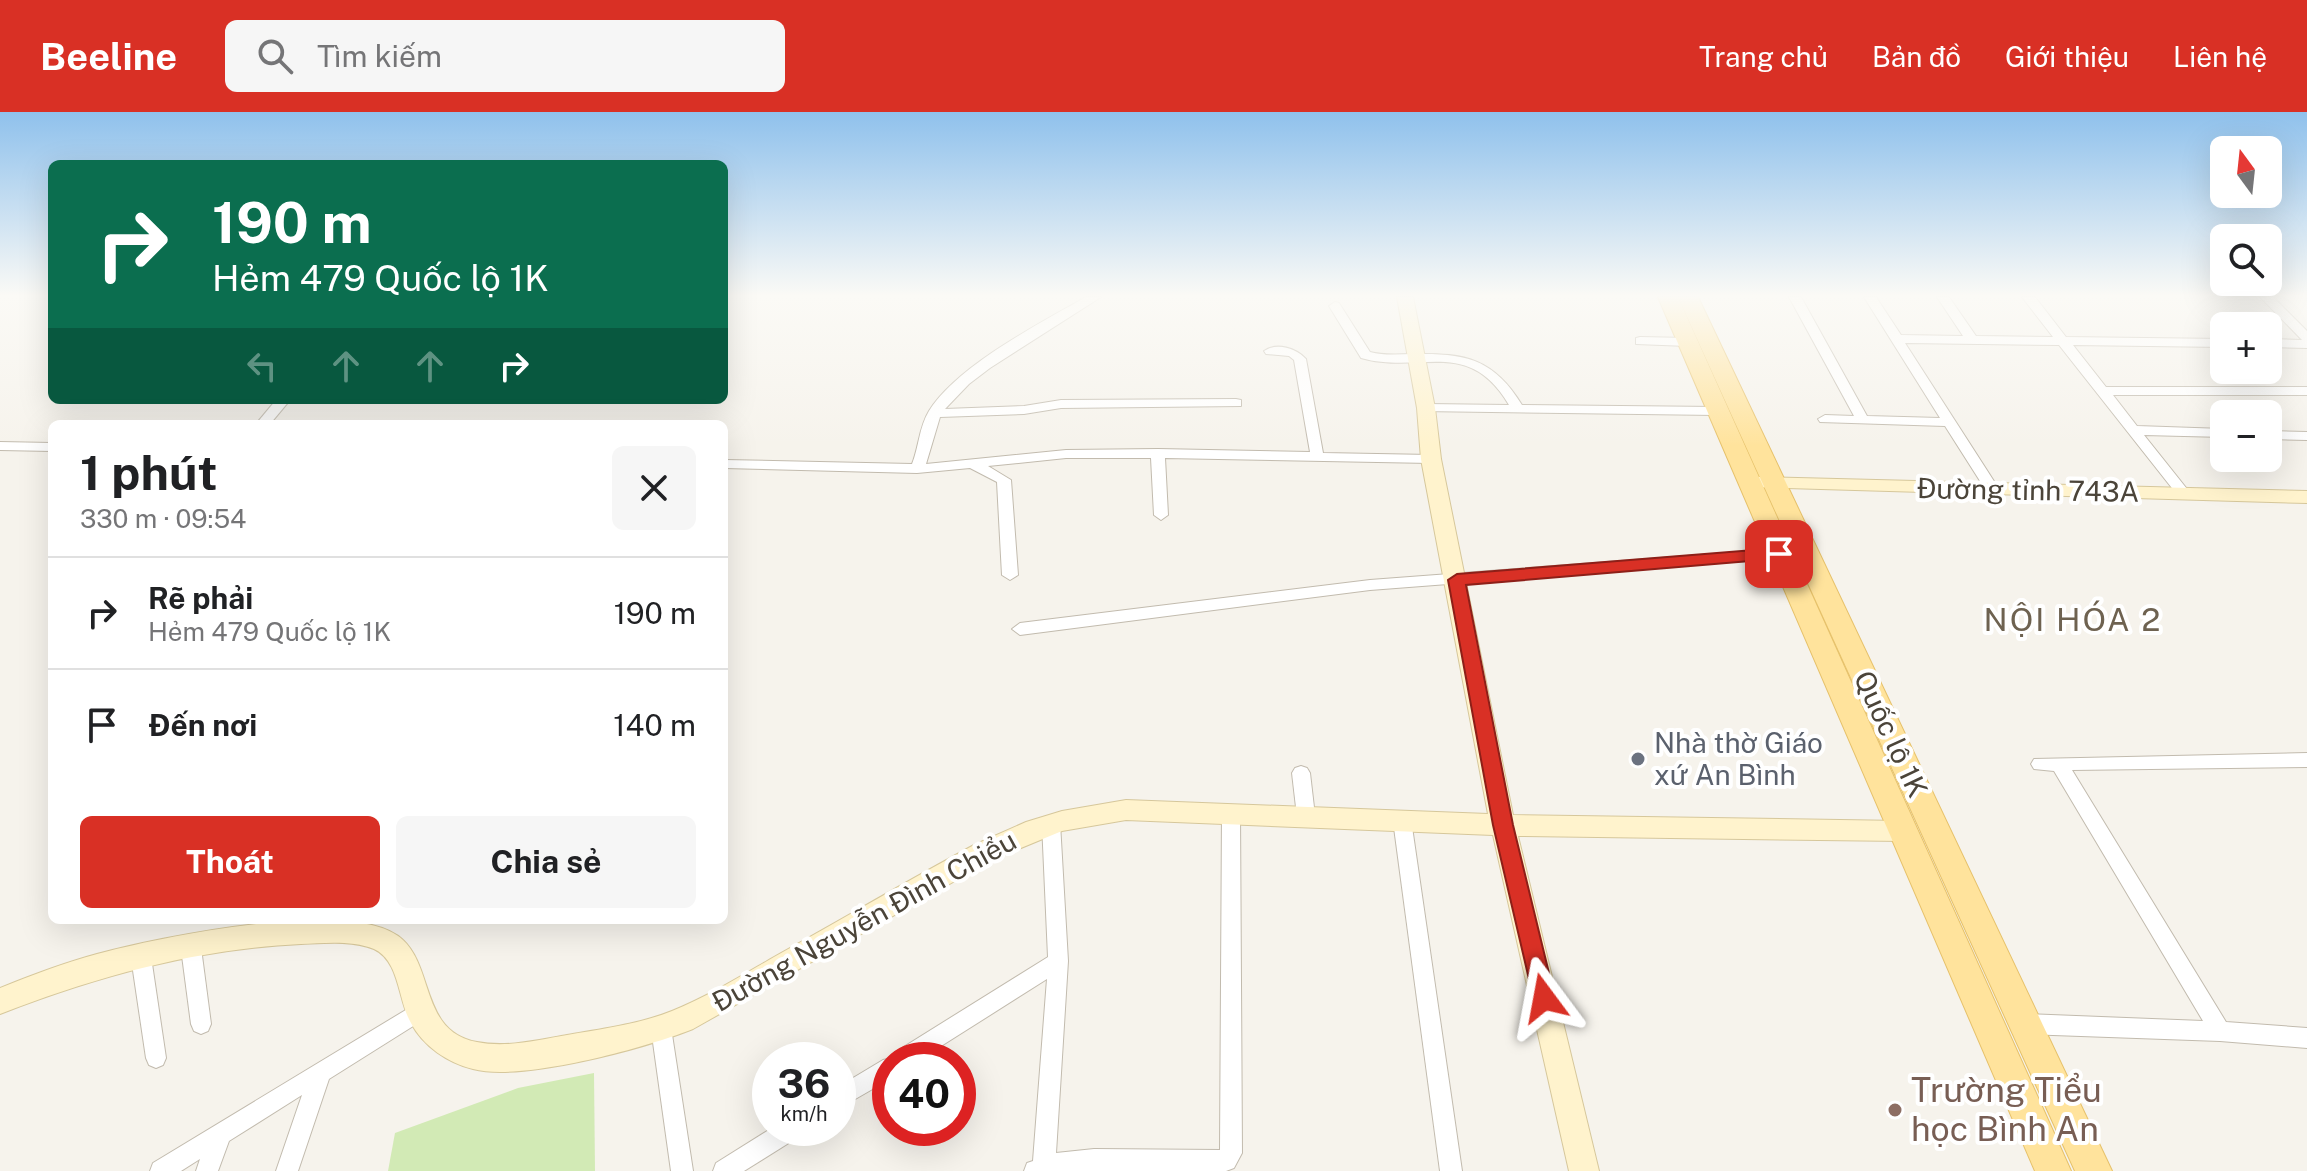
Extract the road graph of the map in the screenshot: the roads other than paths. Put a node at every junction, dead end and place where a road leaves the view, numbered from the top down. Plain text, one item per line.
1 (1015, 346) edge
2 (1360, 346) edge
3 (1414, 346) edge
4 (1690, 346) edge
5 (1711, 346) edge
6 (1822, 346) edge
7 (1902, 346) edge
8 (2067, 346) edge
9 (1270, 351) dead end
10 (1416, 358) junction
11 (2103, 391) junction
12 (2307, 391) edge
13 (1236, 403) dead end
14 (280, 404) edge
15 (1426, 408) junction
16 (1518, 409) junction
17 (1716, 411) junction
18 (935, 413) junction
19 (1825, 419) dead end
20 (266, 420) edge
21 (1863, 420) junction
22 (1949, 422) junction
23 (2133, 430) junction
24 (2210, 433) edge
25 (2282, 435) edge
26 (2307, 436) edge
27 (0, 446) edge
28 (48, 447) edge
29 (1158, 453) junction
30 (1317, 455) junction
31 (1431, 459) junction
32 (728, 464) edge
33 (973, 464) junction
34 (917, 469) junction
35 (1749, 482) junction
36 (1776, 484) junction
37 (1992, 489) junction
38 (2184, 494) junction
39 (2307, 497) edge
40 (1161, 515) dead end
41 (1779, 554) junction
42 (1010, 575) dead end
43 (1457, 580) junction
44 (1020, 629) dead end
45 (2307, 760) edge
46 (1301, 773) dead end
47 (1231, 813) junction
48 (1306, 816) junction
49 (1402, 820) junction
50 (1051, 823) junction
51 (1503, 825) junction
52 (1902, 831) junction
53 (1936, 832) junction
54 (191, 948) junction
55 (141, 957) junction
56 (1058, 961) junction
57 (0, 1001) edge
58 (419, 1011) junction
59 (201, 1024) dead end
60 (2024, 1024) junction
61 (661, 1028) junction
62 (2220, 1031) junction
63 (2307, 1038) edge
64 (930, 1042) edge
65 (156, 1058) dead end
66 (320, 1074) junction
67 (220, 1135) junction
68 (764, 1146) edge
69 (1042, 1169) edge
70 (161, 1171) edge
71 (207, 1171) edge
72 (287, 1171) edge
73 (682, 1171) edge
74 (724, 1171) edge
75 (1451, 1171) edge
76 (1584, 1171) edge
77 (2053, 1171) edge
78 (2094, 1171) edge

1 - 18 street
2 - 10 street
3 - 10 street
4 - 17 main road, Quốc lộ 1K
5 - 36 main road, Quốc lộ 1K
6 - 21 street
7 - 22 street
8 - 11 street
9 - 30 street
10 - 15 street
10 - 16 street
11 - 12 street
11 - 23 street
13 - 18 street
14 - 20 street
15 - 16 street
15 - 31 street
16 - 17 street
17 - 35 main road, Quốc lộ 1K
18 - 34 street
19 - 21 street
21 - 22 street
22 - 37 street
23 - 24 street
23 - 38 street
25 - 26 street
27 - 28 street
29 - 30 street
29 - 33 street
29 - 40 street
30 - 31 street
31 - 43 street
32 - 34 street
33 - 34 street
33 - 42 street
35 - 36 street, Đường tỉnh 743A
35 - 41 main road, Quốc lộ 1K
36 - 37 street, Đường tỉnh 743A
36 - 53 main road, Quốc lộ 1K
37 - 38 street, Đường tỉnh 743A
38 - 39 street, Đường tỉnh 743A
41 - 43 street
41 - 52 main road, Quốc lộ 1K
43 - 44 street
43 - 51 street
45 - 62 street
46 - 48 street
47 - 48 street, Đường Nguyễn Đình Chiểu
47 - 50 street, Đường Nguyễn Đình Chiểu
47 - 69 street
48 - 49 street, Đường Nguyễn Đình Chiểu
49 - 51 street, Đường Nguyễn Đình Chiểu
49 - 75 street
50 - 56 street
50 - 61 street, Đường Nguyễn Đình Chiểu
51 - 52 street, Đường Nguyễn Đình Chiểu
51 - 76 street
52 - 53 main road
52 - 77 main road, Quốc lộ 1K
53 - 60 main road, Quốc lộ 1K
54 - 55 street, Đường Nguyễn Đình Chiểu
54 - 58 street, Đường Nguyễn Đình Chiểu
54 - 59 street
55 - 57 street, Đường Nguyễn Đình Chiểu
55 - 65 street
56 - 64 street
56 - 69 street
58 - 61 street, Đường Nguyễn Đình Chiểu
58 - 66 street
60 - 62 street
60 - 78 main road, Quốc lộ 1K
61 - 73 street
62 - 63 street
66 - 67 street
66 - 72 street
67 - 70 street
67 - 71 street
68 - 74 street

